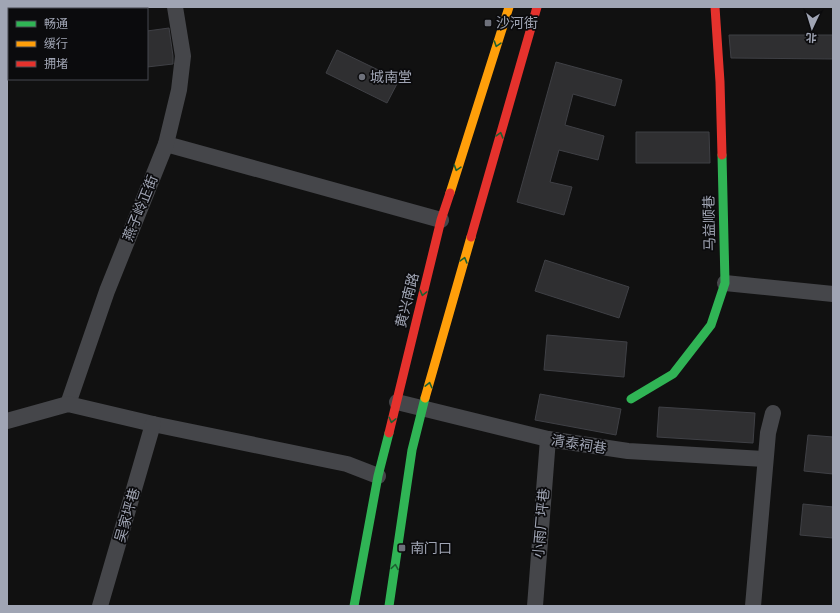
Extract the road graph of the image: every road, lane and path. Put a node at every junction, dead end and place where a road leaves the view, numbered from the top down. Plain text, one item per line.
1 (175, 7) edge
2 (509, 7) edge
3 (537, 7) edge
4 (716, 7) edge
5 (166, 144) junction
6 (441, 220) junction
7 (725, 283) junction
8 (833, 294) edge
9 (631, 399) dead end
10 (397, 402) junction
11 (68, 404) junction
12 (422, 409) junction
13 (773, 413) dead end
14 (7, 420) edge
15 (153, 424) junction
16 (548, 439) junction
17 (766, 459) junction
18 (378, 476) junction
19 (100, 606) edge
20 (354, 606) edge
21 (389, 606) edge
22 (535, 606) edge
23 (753, 606) edge

1 - 5 street, 燕子岭正街
2 -> 6 main road, 黄兴南路
12 -> 3 main road
4 - 7 main road, 马益顺巷
5 - 6 street
5 - 11 street, 燕子岭正街
6 -> 10 main road, 黄兴南路
7 - 8 street
7 - 9 main road, 马益顺巷
10 - 12 street, 清泰祠巷
10 -> 18 main road, 黄兴南路
11 - 14 street
11 - 15 street
12 - 16 street, 清泰祠巷
21 -> 12 main road
13 - 17 street
15 - 18 street
15 - 19 street, 吴家坪巷
16 - 17 street, 清泰祠巷
16 - 22 street, 小雨厂坪巷
17 - 23 street
18 - 20 main road, 黄兴南路

